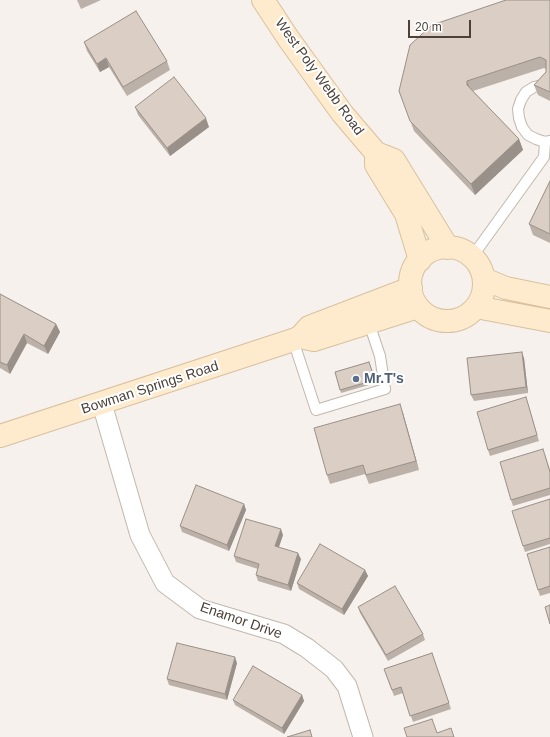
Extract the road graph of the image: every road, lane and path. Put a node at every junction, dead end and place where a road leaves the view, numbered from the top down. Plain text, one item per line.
1 (263, 0) edge
2 (550, 83) edge
3 (548, 142) edge
4 (376, 153) junction
5 (448, 248) junction
6 (472, 257) junction
7 (420, 260) junction
8 (484, 279) junction
9 (550, 297) edge
10 (414, 298) junction
11 (476, 307) junction
12 (550, 321) edge
13 (369, 323) junction
14 (296, 339) junction
15 (102, 404) junction
16 (0, 436) edge
17 (363, 737) edge

1 - 4 street, West Poly Webb Road
2 - 3 lane
3 - 6 lane
4 - 5 street, West Poly Webb Road
4 - 7 street, West Poly Webb Road
5 - 6 street
5 - 7 street
6 - 8 street
7 - 10 street
8 - 9 street
8 - 11 street
10 - 11 street
10 - 13 street, Bowman Springs Road
10 - 14 street, Bowman Springs Road
11 - 12 street
13 - 14 street, Bowman Springs Road
13 - 14 lane
14 - 15 street, Bowman Springs Road
15 - 16 street, Bowman Springs Road
15 - 17 street, Enamor Drive

